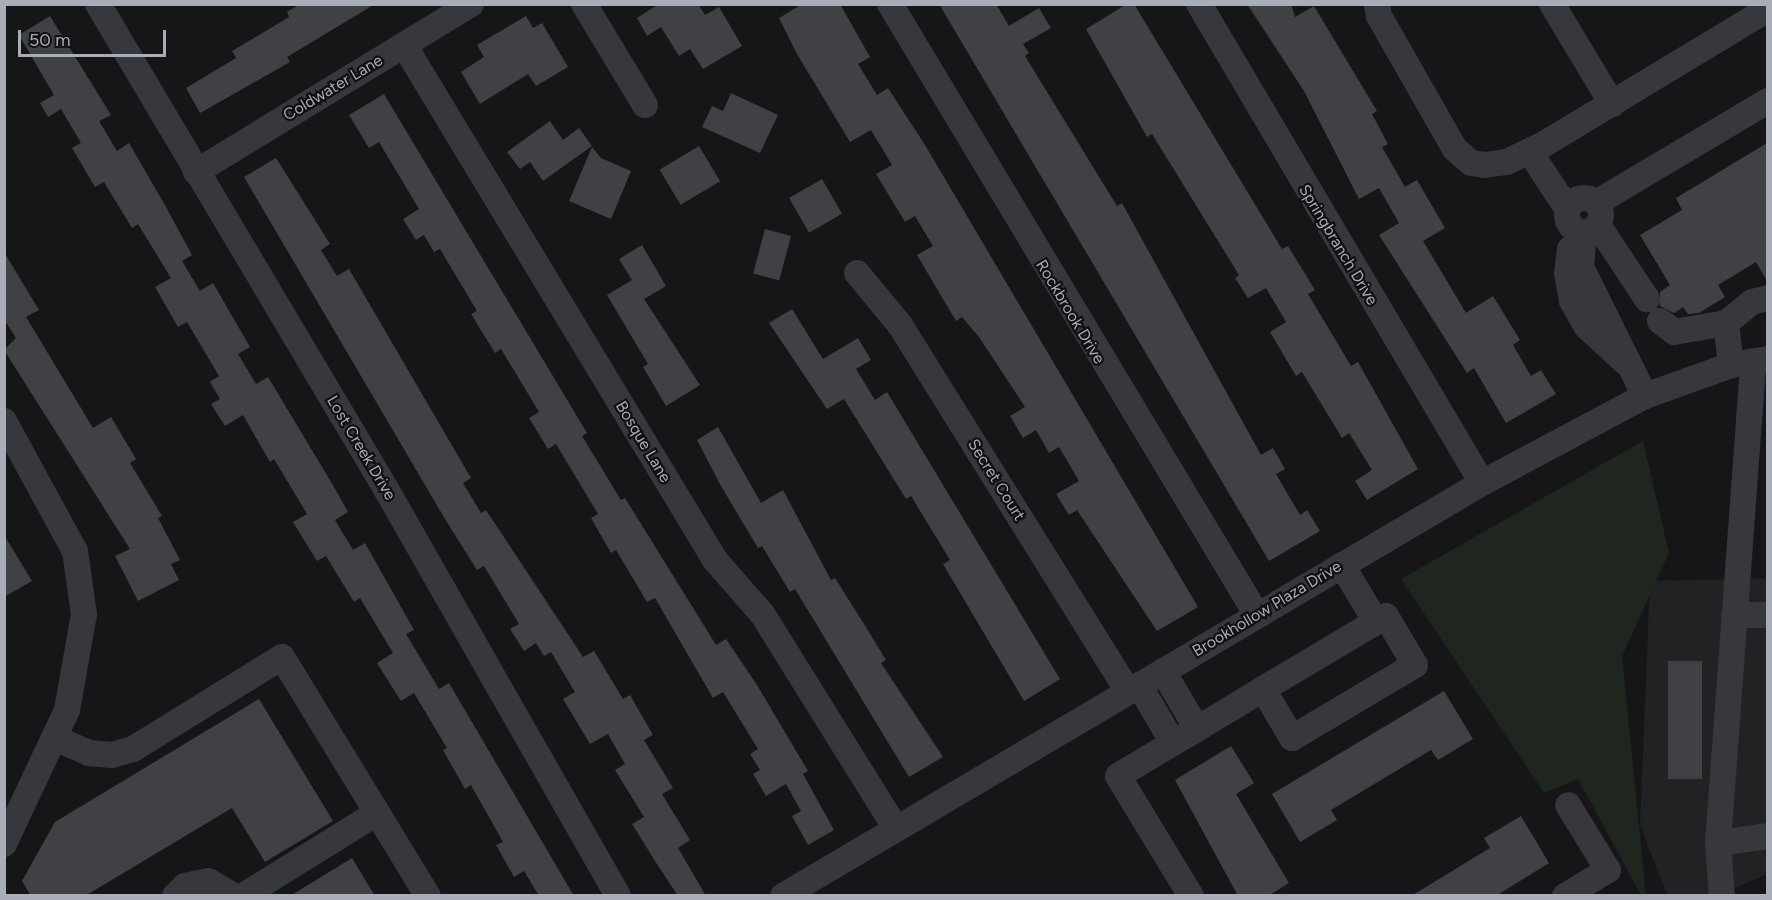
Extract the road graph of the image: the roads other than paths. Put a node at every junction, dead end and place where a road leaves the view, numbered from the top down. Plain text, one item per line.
1 (98, 4) edge
2 (471, 4) edge
3 (584, 4) edge
4 (890, 4) edge
5 (1199, 4) edge
6 (1377, 4) edge
7 (1552, 4) edge
8 (1767, 9) edge
9 (1737, 14) edge
10 (404, 45) junction
11 (1767, 101) edge
12 (1612, 104) junction
13 (645, 105) dead end
14 (1538, 148) junction
15 (196, 172) junction
16 (1583, 216) junction
17 (857, 273) dead end
18 (1767, 298) edge
19 (1647, 299) dead end
20 (1660, 321) dead end
21 (1726, 323) junction
22 (1750, 361) edge
23 (1645, 396) junction
24 (4, 421) edge
25 (1482, 483) junction
26 (1342, 565) junction
27 (1257, 615) junction
28 (1734, 615) junction
29 (1767, 615) edge
30 (1376, 622) junction
31 (1163, 671) junction
32 (1134, 688) junction
33 (1263, 690) junction
34 (1197, 729) junction
35 (54, 738) junction
36 (1173, 743) junction
37 (1568, 805) dead end
38 (377, 813) junction
39 (896, 828) junction
40 (1767, 836) edge
41 (1718, 843) junction
42 (4, 844) edge
43 (175, 896) edge
44 (234, 896) edge
45 (243, 896) edge
46 (428, 896) edge
47 (618, 896) edge
48 (783, 896) edge
49 (1191, 896) edge
50 (1565, 896) edge
51 (1722, 896) edge

1 - 15 street, Lost Creek Drive
2 - 10 street, Coldwater Lane
3 - 13 street
4 - 27 street, Rockbrook Drive
5 - 25 street, Springbranch Drive
6 - 14 street
7 - 12 street
8 - 9 street
9 - 12 street
10 - 15 street, Coldwater Lane
10 - 39 street, Bosque Lane
11 - 16 street
12 - 14 street
14 - 16 street
15 - 47 street, Lost Creek Drive
16 - 19 street
16 - 23 street
17 - 32 street, Secret Court
18 - 21 street
20 - 21 street
21 - 22 street
22 - 23 street, Brookhollow Plaza Drive
22 - 28 street
23 - 25 street, Brookhollow Plaza Drive
24 - 35 street
25 - 26 street, Brookhollow Plaza Drive
26 - 27 street, Brookhollow Plaza Drive
26 - 30 street
27 - 31 street, Brookhollow Plaza Drive
28 - 29 street
28 - 41 street
30 - 33 street
30 - 33 street
31 - 32 street, Brookhollow Plaza Drive
31 - 34 street
32 - 36 street, Secret Court
32 - 39 street, Brookhollow Plaza Drive
33 - 34 street
34 - 36 street
35 - 38 street
35 - 42 street
36 - 49 street
37 - 50 street
38 - 45 street
38 - 46 street
39 - 48 street, Brookhollow Plaza Drive
40 - 41 street
41 - 51 street
43 - 44 street

